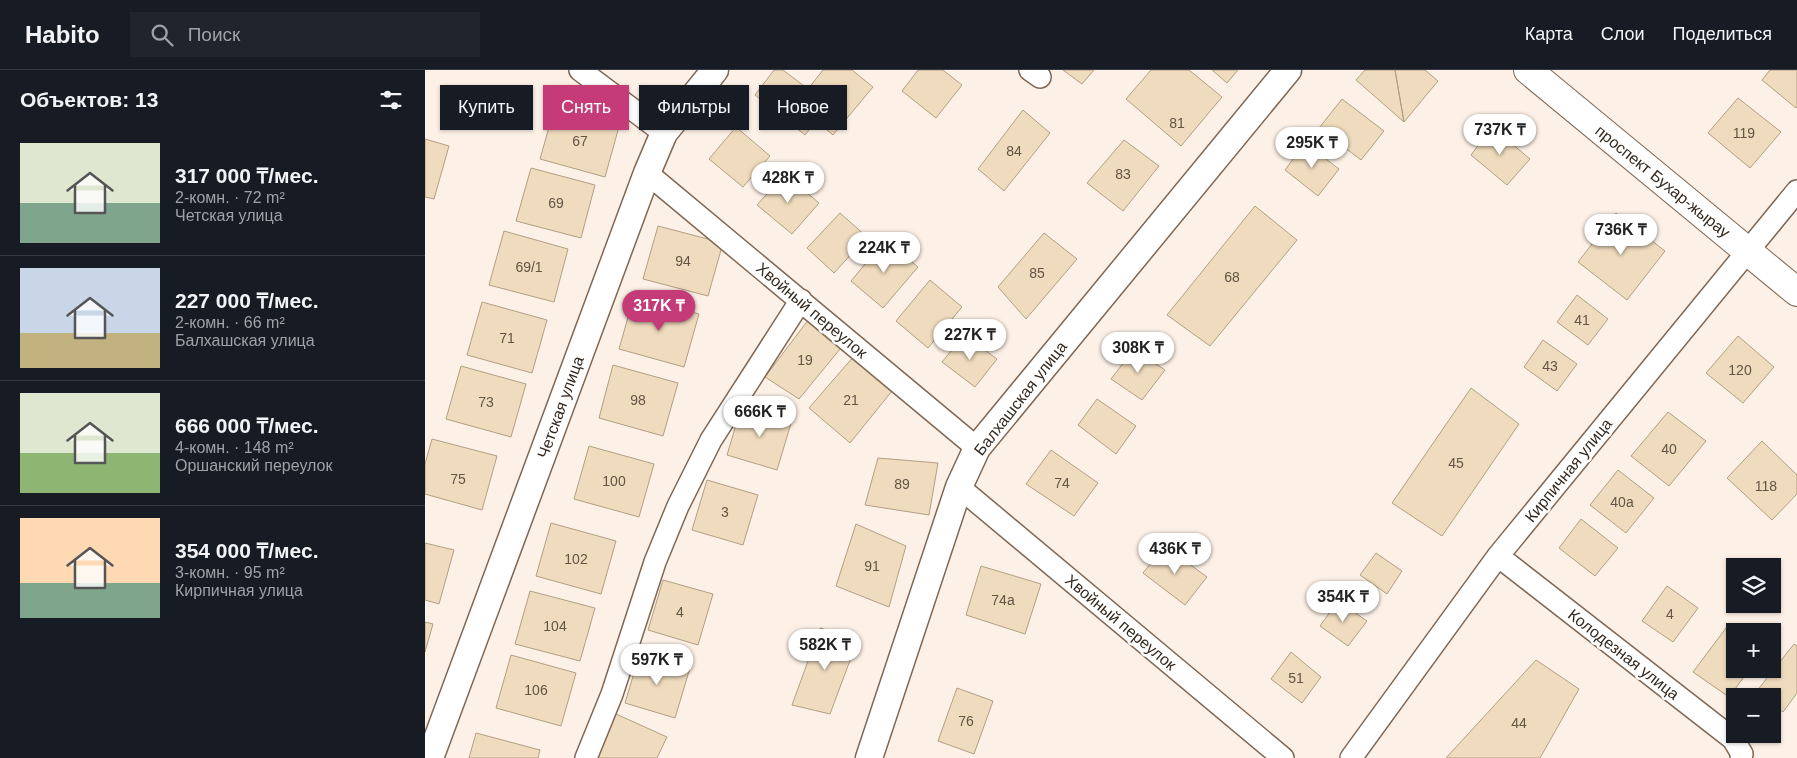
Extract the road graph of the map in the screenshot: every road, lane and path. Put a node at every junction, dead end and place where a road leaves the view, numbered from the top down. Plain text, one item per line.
1 (580, 70) edge
2 (715, 70) edge
3 (1288, 70) edge
4 (1528, 70) edge
5 (664, 133) junction
6 (647, 173) junction
7 (1797, 191) edge
8 (1748, 250) junction
9 (1797, 292) edge
10 (801, 300) junction
11 (977, 448) junction
12 (959, 487) junction
13 (1498, 556) junction
14 (430, 758) edge
15 (586, 758) edge
16 (869, 758) edge
17 (1283, 758) edge
18 (1351, 758) edge
19 (1741, 758) edge

1 - 5 street
2 - 5 street, Четская улица
3 - 11 street, Балхашская улица
4 - 8 main road, проспект Бухар-жырау
5 - 6 street, Четская улица
6 - 10 street, Хвойный переулок
6 - 14 street, Четская улица
7 - 8 street, Кирпичная улица
8 - 9 main road, проспект Бухар-жырау
8 - 13 street, Кирпичная улица
10 - 11 street, Хвойный переулок
10 - 15 street
11 - 12 street, Балхашская улица
12 - 16 street, Балхашская улица
12 - 17 street, Хвойный переулок
13 - 18 street, Кирпичная улица
13 - 19 street, Колодезная улица

